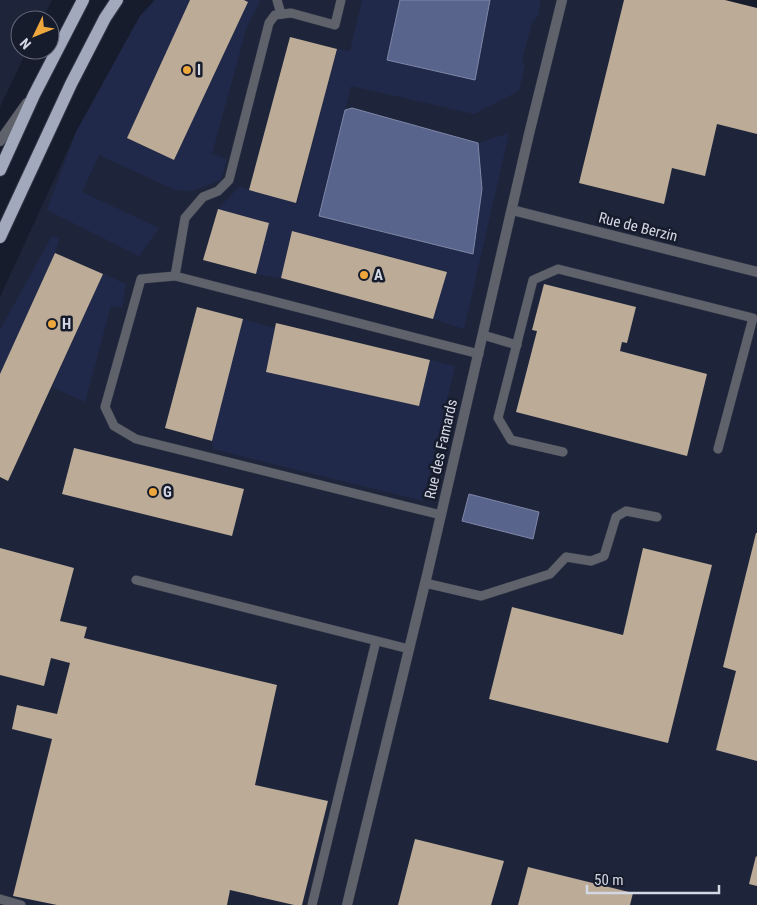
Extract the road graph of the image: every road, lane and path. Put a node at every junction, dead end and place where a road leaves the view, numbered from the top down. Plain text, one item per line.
1 (83, 0) edge
2 (117, 0) edge
3 (277, 0) edge
4 (341, 0) edge
5 (562, 2) edge
6 (280, 14) junction
7 (34, 95) junction
8 (0, 141) edge
9 (0, 170) edge
10 (512, 210) junction
11 (0, 237) edge
12 (757, 272) edge
13 (175, 276) junction
14 (483, 335) junction
15 (517, 345) junction
16 (479, 354) junction
17 (718, 449) dead end
18 (563, 452) dead end
19 (441, 515) junction
20 (657, 517) dead end
21 (136, 580) dead end
22 (425, 583) junction
23 (376, 641) junction
24 (409, 649) junction
25 (0, 899) edge
26 (21, 905) edge
27 (312, 905) edge
28 (347, 905) edge

1 - 7 main road
2 - 11 main road
3 - 6 lane
4 - 6 lane
5 - 10 street, Rue des Famards
6 - 13 lane
7 - 8 street
7 - 9 main road
10 - 12 street, Rue de Berzin
10 - 14 street, Rue des Famards
13 - 16 lane
13 - 19 lane
14 - 15 lane
14 - 16 street, Rue des Famards
15 - 17 lane
15 - 18 lane
16 - 19 street, Rue des Famards
19 - 22 street, Rue des Famards
20 - 22 lane
21 - 23 lane
22 - 24 street, Rue des Famards
23 - 24 lane
23 - 27 lane
24 - 28 street, Rue des Famards
25 - 26 lane

